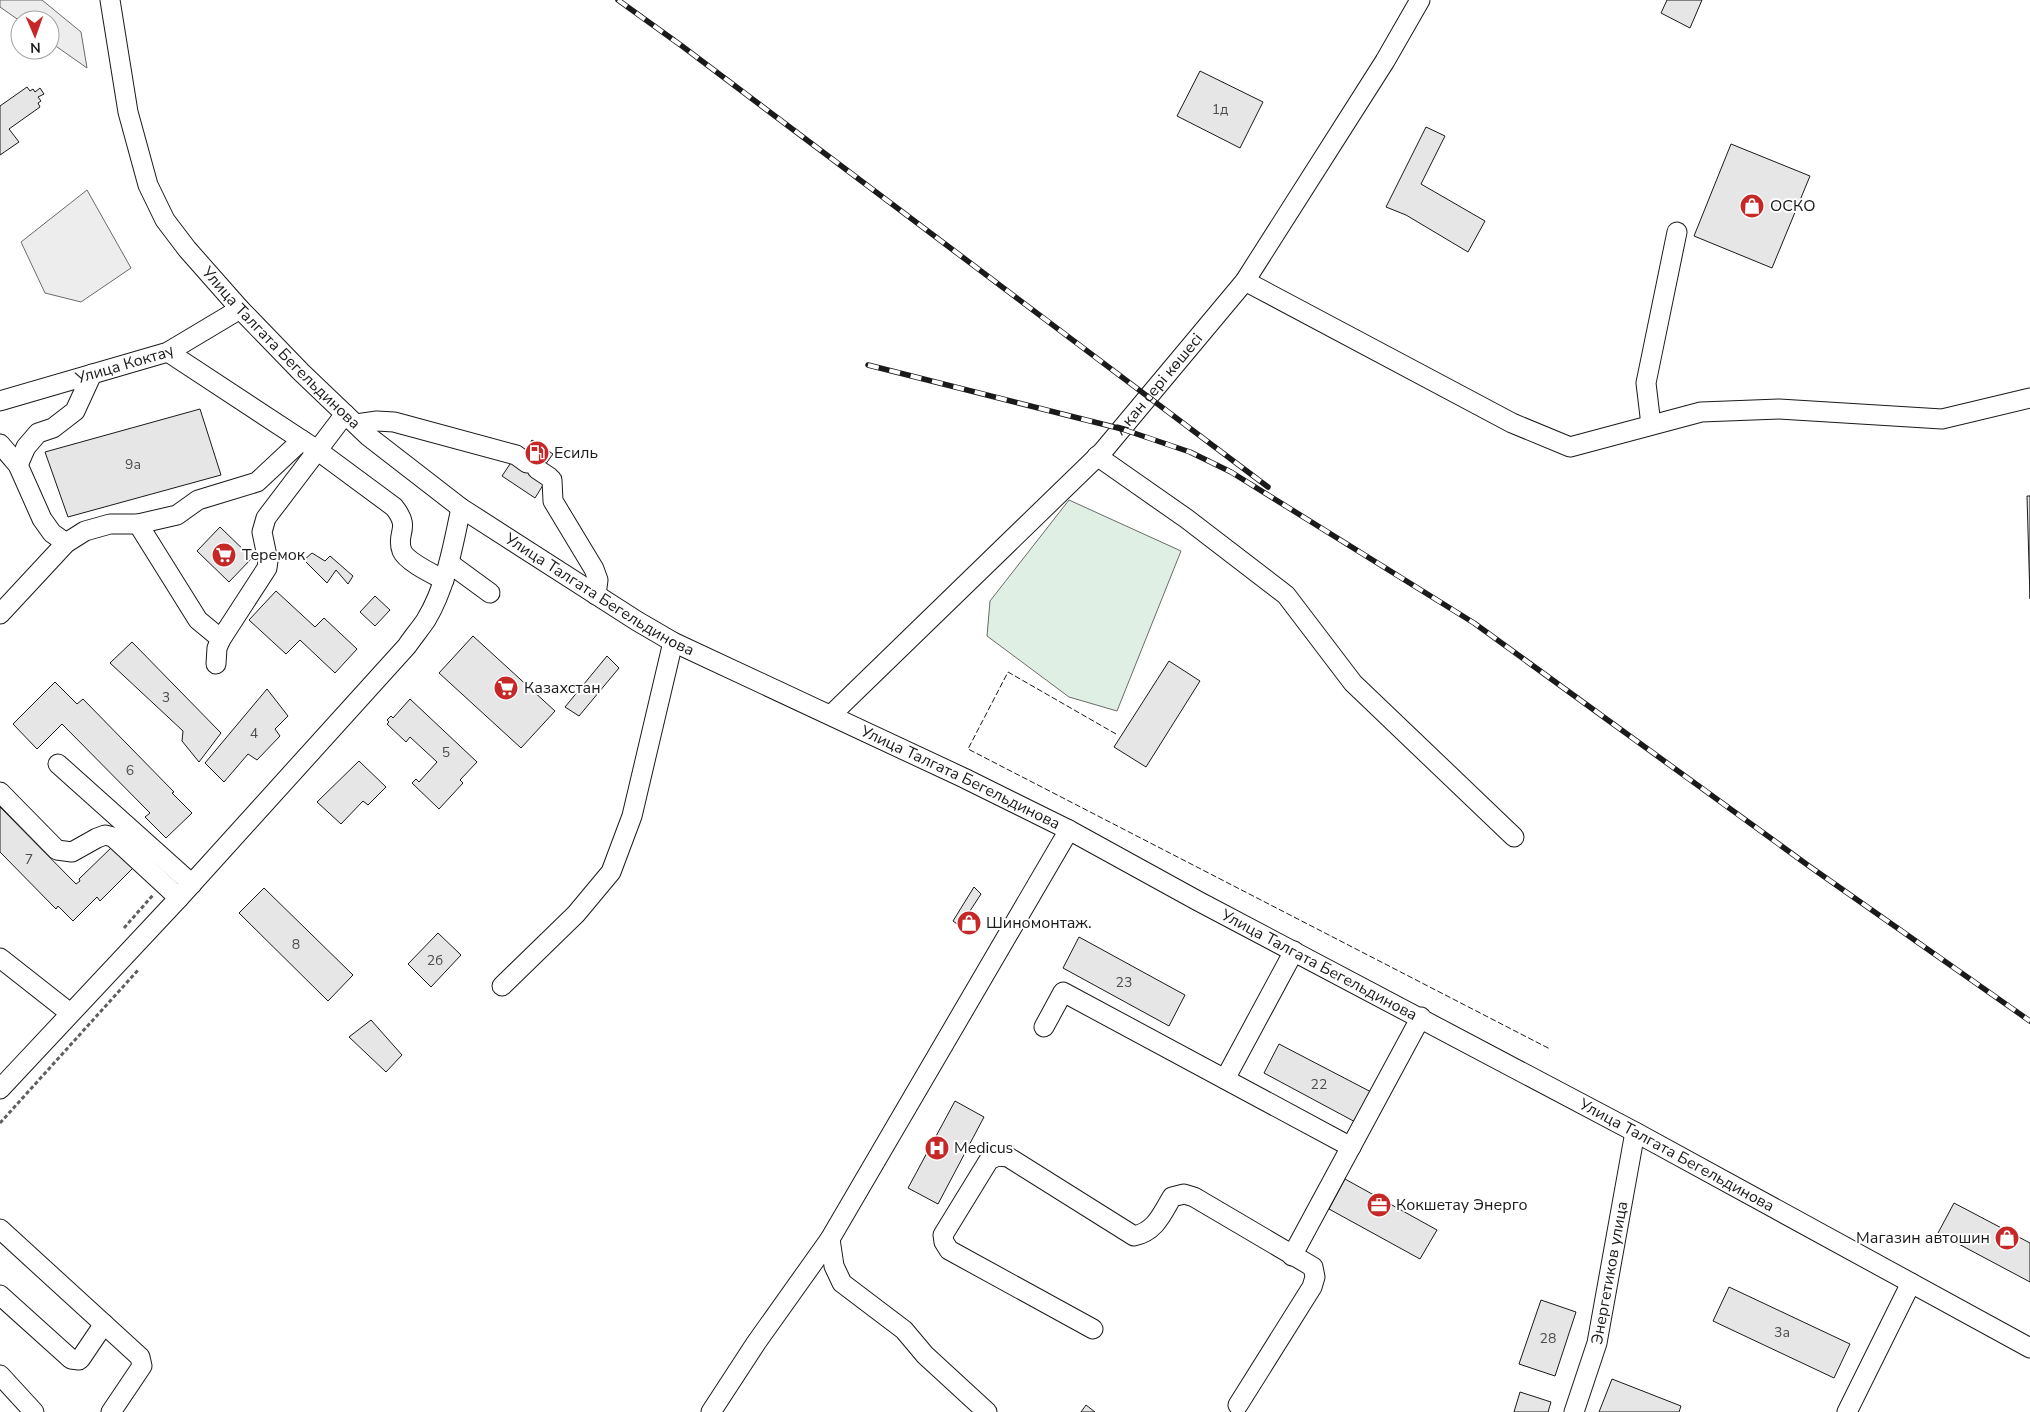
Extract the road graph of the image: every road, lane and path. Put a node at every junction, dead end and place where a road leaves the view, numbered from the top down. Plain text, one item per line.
1 (110, 0) edge
2 (1420, 0) edge
3 (1677, 232) dead end
4 (1245, 281) junction
5 (240, 309) junction
6 (168, 352) junction
7 (92, 374) junction
8 (2030, 398) edge
9 (0, 401) edge
10 (350, 419) junction
11 (1651, 425) junction
12 (0, 444) edge
13 (310, 445) junction
14 (1097, 456) junction
15 (18, 465) junction
16 (461, 508) junction
17 (138, 524) junction
18 (66, 543) junction
19 (447, 572) junction
20 (490, 593) dead end
21 (596, 595) junction
22 (0, 614) edge
23 (221, 639) junction
24 (673, 642) junction
25 (216, 664) dead end
26 (832, 716) junction
27 (58, 764) dead end
28 (0, 792) edge
29 (1069, 830) junction
30 (1514, 837) dead end
31 (192, 884) junction
32 (179, 898) junction
33 (1294, 951) junction
34 (0, 958) edge
35 (139, 969) dead end
36 (502, 986) dead end
37 (70, 1014) junction
38 (1421, 1017) junction
39 (1044, 1027) dead end
40 (1225, 1079) junction
41 (0, 1090) edge
42 (0, 1123) edge
43 (1636, 1132) junction
44 (1351, 1147) junction
45 (0, 1229) edge
46 (830, 1239) junction
47 (1292, 1256) junction
48 (1910, 1283) junction
49 (0, 1295) edge
50 (104, 1324) junction
51 (1092, 1329) dead end
52 (2030, 1348) edge
53 (0, 1375) edge
54 (1238, 1404) dead end
55 (34, 1412) edge
56 (111, 1412) edge
57 (711, 1412) edge
58 (987, 1412) edge
59 (1574, 1412) edge
60 (1847, 1412) edge

1 - 5 street, Улица Талгата Бегельдинова
2 - 4 street, Ақан сері көшесі
3 - 11 street
4 - 11 street
4 - 14 street, Ақан сері көшесі
5 - 6 street, Улица Коктау
5 - 10 street, Улица Талгата Бегельдинова
6 - 7 street, Улица Коктау
6 - 13 street
7 - 9 street, Улица Коктау
7 - 15 street
8 - 11 street
10 - 13 street
10 - 16 street, Улица Талгата Бегельдинова
10 - 21 street
12 - 15 street
13 - 17 street
13 - 19 street
13 - 23 street
14 - 26 street, Ақан сері көшесі
14 - 30 street
15 - 18 street
16 - 19 street
16 - 21 street, Улица Талгата Бегельдинова
17 - 18 street
17 - 23 street
18 - 22 street
19 - 20 street
19 - 31 street
21 - 24 street, Улица Талгата Бегельдинова
23 - 25 street
24 - 26 street, Улица Талгата Бегельдинова
24 - 36 street
26 - 29 street, Улица Талгата Бегельдинова
27 - 31 street
28 - 32 street
29 - 33 street, Улица Талгата Бегельдинова
29 - 46 street
31 - 32 street
32 - 37 street
33 - 38 street, Улица Талгата Бегельдинова
33 - 40 street
34 - 37 street
35 - 42 path
37 - 41 street
38 - 43 street, Улица Талгата Бегельдинова
38 - 44 street
39 - 40 street
40 - 44 street
43 - 48 street, Улица Талгата Бегельдинова
43 - 59 street, Энергетиков улица
44 - 47 street
45 - 50 street
46 - 57 street
46 - 58 street
47 - 51 street
47 - 54 street
48 - 52 street, Улица Талгата Бегельдинова
48 - 60 street
49 - 50 street
50 - 56 street
53 - 55 street

